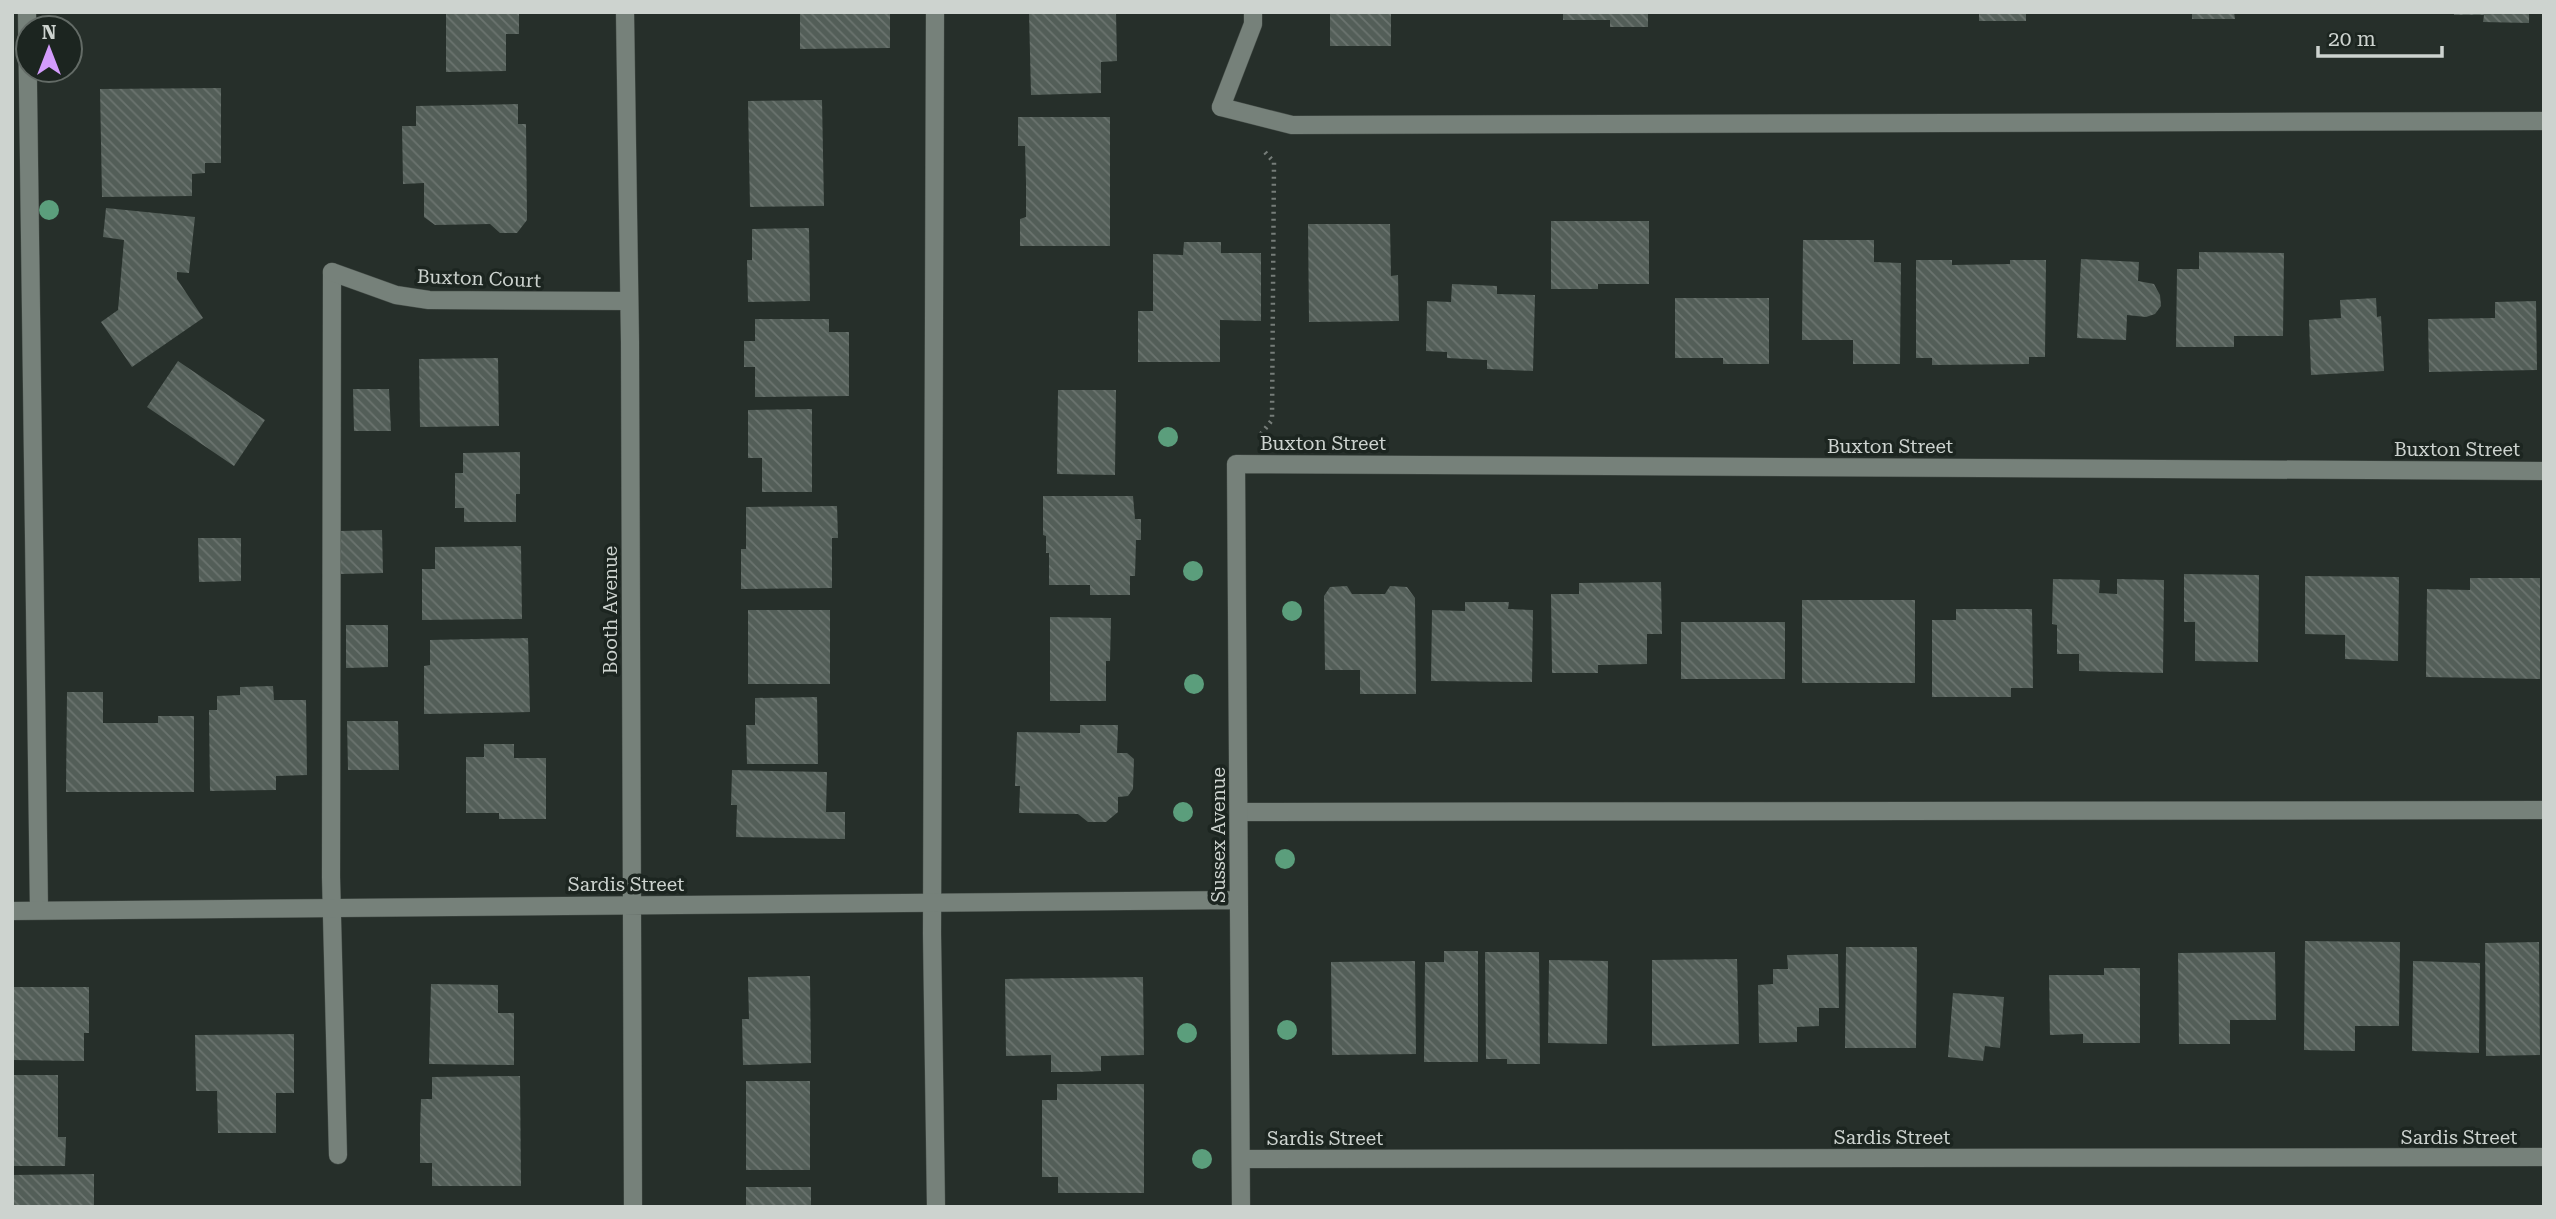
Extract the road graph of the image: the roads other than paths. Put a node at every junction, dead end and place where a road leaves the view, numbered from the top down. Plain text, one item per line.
1 (27, 12) edge
2 (625, 12) edge
3 (935, 12) edge
4 (1253, 12) edge
5 (2544, 121) edge
6 (629, 301) junction
7 (1236, 464) joint
8 (2544, 471) edge
9 (2544, 810) edge
10 (1239, 812) junction
11 (1239, 900) junction
12 (932, 903) junction
13 (631, 906) junction
14 (333, 908) junction
15 (39, 910) junction
16 (12, 911) edge
17 (338, 1155) dead end
18 (2544, 1157) edge
19 (1241, 1159) junction
20 (633, 1207) edge
21 (936, 1207) edge
22 (1241, 1207) edge

1 - 15 street
2 - 6 street, Booth Avenue
3 - 12 street
4 - 5 street
6 - 13 street, Booth Avenue
6 - 14 street, Buxton Court
7 - 8 street, Buxton Street
7 - 10 street, Sussex Avenue
9 - 10 street
10 - 11 street, Sussex Avenue
11 - 12 street, Sardis Street
11 - 19 street, Sussex Avenue
12 - 13 street, Sardis Street
12 - 21 street
13 - 14 street, Sardis Street
13 - 20 street, Booth Avenue
14 - 15 street, Sardis Street
14 - 17 street
15 - 16 street, Sardis Street
18 - 19 street, Sardis Street
19 - 22 street, Sussex Avenue

